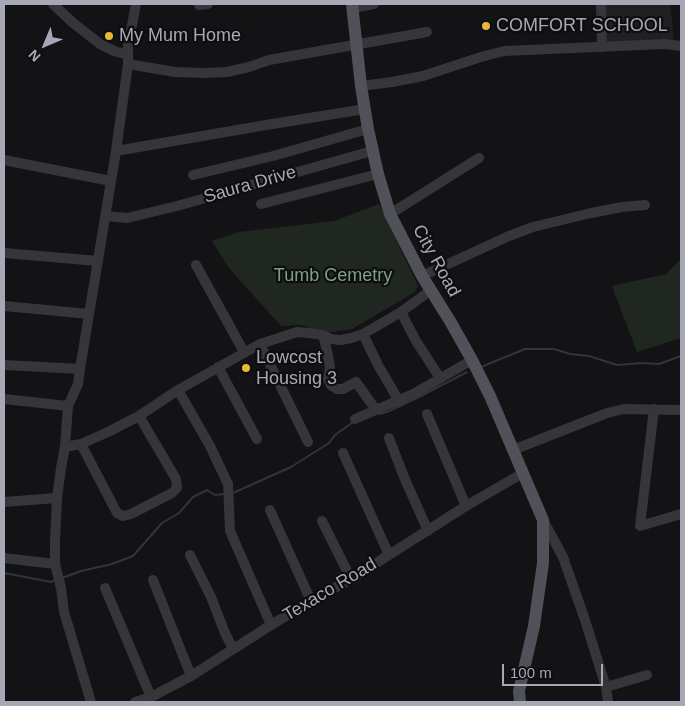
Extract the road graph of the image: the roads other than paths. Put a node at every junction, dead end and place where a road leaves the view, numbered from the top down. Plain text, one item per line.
1 (53, 4) edge
2 (136, 4) edge
3 (374, 4) edge
4 (601, 4) edge
5 (352, 6) edge
6 (427, 32) dead end
7 (357, 44) junction
8 (681, 46) edge
9 (602, 47) junction
10 (128, 59) junction
11 (361, 86) junction
12 (365, 110) junction
13 (368, 129) junction
14 (372, 151) junction
15 (116, 152) junction
16 (479, 158) dead end
17 (4, 160) edge
18 (378, 174) junction
19 (193, 175) dead end
20 (111, 181) junction
21 (261, 204) dead end
22 (645, 205) dead end
23 (390, 214) junction
24 (105, 216) junction
25 (4, 252) edge
26 (98, 261) junction
27 (196, 265) dead end
28 (422, 276) junction
29 (431, 290) junction
30 (4, 306) edge
31 (401, 312) junction
32 (89, 314) junction
33 (363, 334) junction
34 (323, 335) junction
35 (260, 344) junction
36 (244, 352) junction
37 (472, 360) junction
38 (4, 365) edge
39 (218, 368) junction
40 (80, 369) junction
41 (440, 378) junction
42 (178, 390) junction
43 (4, 399) edge
44 (399, 401) junction
45 (68, 406) junction
46 (654, 409) junction
47 (376, 410) junction
48 (681, 410) edge
49 (427, 414) dead end
50 (139, 416) junction
51 (355, 419) dead end
52 (388, 438) dead end
53 (257, 439) dead end
54 (308, 442) dead end
55 (81, 444) junction
56 (65, 447) junction
57 (513, 450) junction
58 (343, 453) dead end
59 (523, 473) junction
60 (57, 498) junction
61 (4, 502) edge
62 (466, 506) junction
63 (270, 510) dead end
64 (681, 514) edge
65 (322, 520) dead end
66 (543, 520) junction
67 (428, 531) junction
68 (190, 554) dead end
69 (389, 555) junction
70 (4, 558) edge
71 (56, 569) junction
72 (351, 578) junction
73 (153, 580) dead end
74 (105, 588) dead end
75 (311, 601) junction
76 (271, 625) junction
77 (233, 649) junction
78 (647, 675) dead end
79 (191, 676) junction
80 (606, 687) junction
81 (151, 697) junction
82 (92, 702) edge
83 (135, 702) edge
84 (520, 702) edge
85 (608, 702) edge

1 - 10 street
2 - 10 street
3 - 5 street
4 - 9 street
5 - 7 main road, City Road
6 - 7 street
7 - 10 street
7 - 11 main road, City Road
8 - 9 street
9 - 11 street
10 - 15 street
11 - 12 main road, City Road
12 - 13 main road, City Road
12 - 15 street
13 - 14 main road, City Road
13 - 19 street
14 - 18 main road, City Road
14 - 24 street, Saura Drive
15 - 20 street
16 - 23 street
17 - 20 street
18 - 21 street
18 - 23 main road, City Road
20 - 24 street
22 - 28 street
23 - 28 main road, City Road
24 - 26 street
25 - 26 street
26 - 32 street
27 - 36 street
28 - 29 main road, City Road
29 - 31 street
29 - 37 main road, City Road
30 - 32 street
31 - 33 street
31 - 41 street
32 - 40 street
33 - 34 street
33 - 44 street
34 - 35 street
34 - 47 street
35 - 36 street
35 - 54 street
36 - 39 street
37 - 41 street
37 - 57 main road, City Road
38 - 40 street
39 - 42 street
39 - 53 street
40 - 45 street
41 - 44 street
42 - 50 street
42 - 76 street
43 - 45 street
44 - 47 street
45 - 56 street
46 - 48 street
46 - 57 street
46 - 64 street
47 - 51 street
49 - 62 street
50 - 55 street
50 - 55 street
52 - 67 street
55 - 56 street
56 - 60 street
57 - 59 main road, City Road
58 - 69 street
59 - 62 street, Texaco Road
59 - 66 main road, City Road
60 - 61 street
60 - 71 street
62 - 67 street, Texaco Road
63 - 75 street
65 - 72 street
66 - 80 street
66 - 84 main road
67 - 69 street, Texaco Road
68 - 77 street
69 - 72 street, Texaco Road
70 - 71 street
71 - 82 street
72 - 75 street, Texaco Road
73 - 79 street
74 - 81 street
75 - 76 street, Texaco Road
76 - 77 street, Texaco Road
77 - 79 street, Texaco Road
78 - 80 street
79 - 81 street, Texaco Road
80 - 85 street
81 - 83 street, Texaco Road

